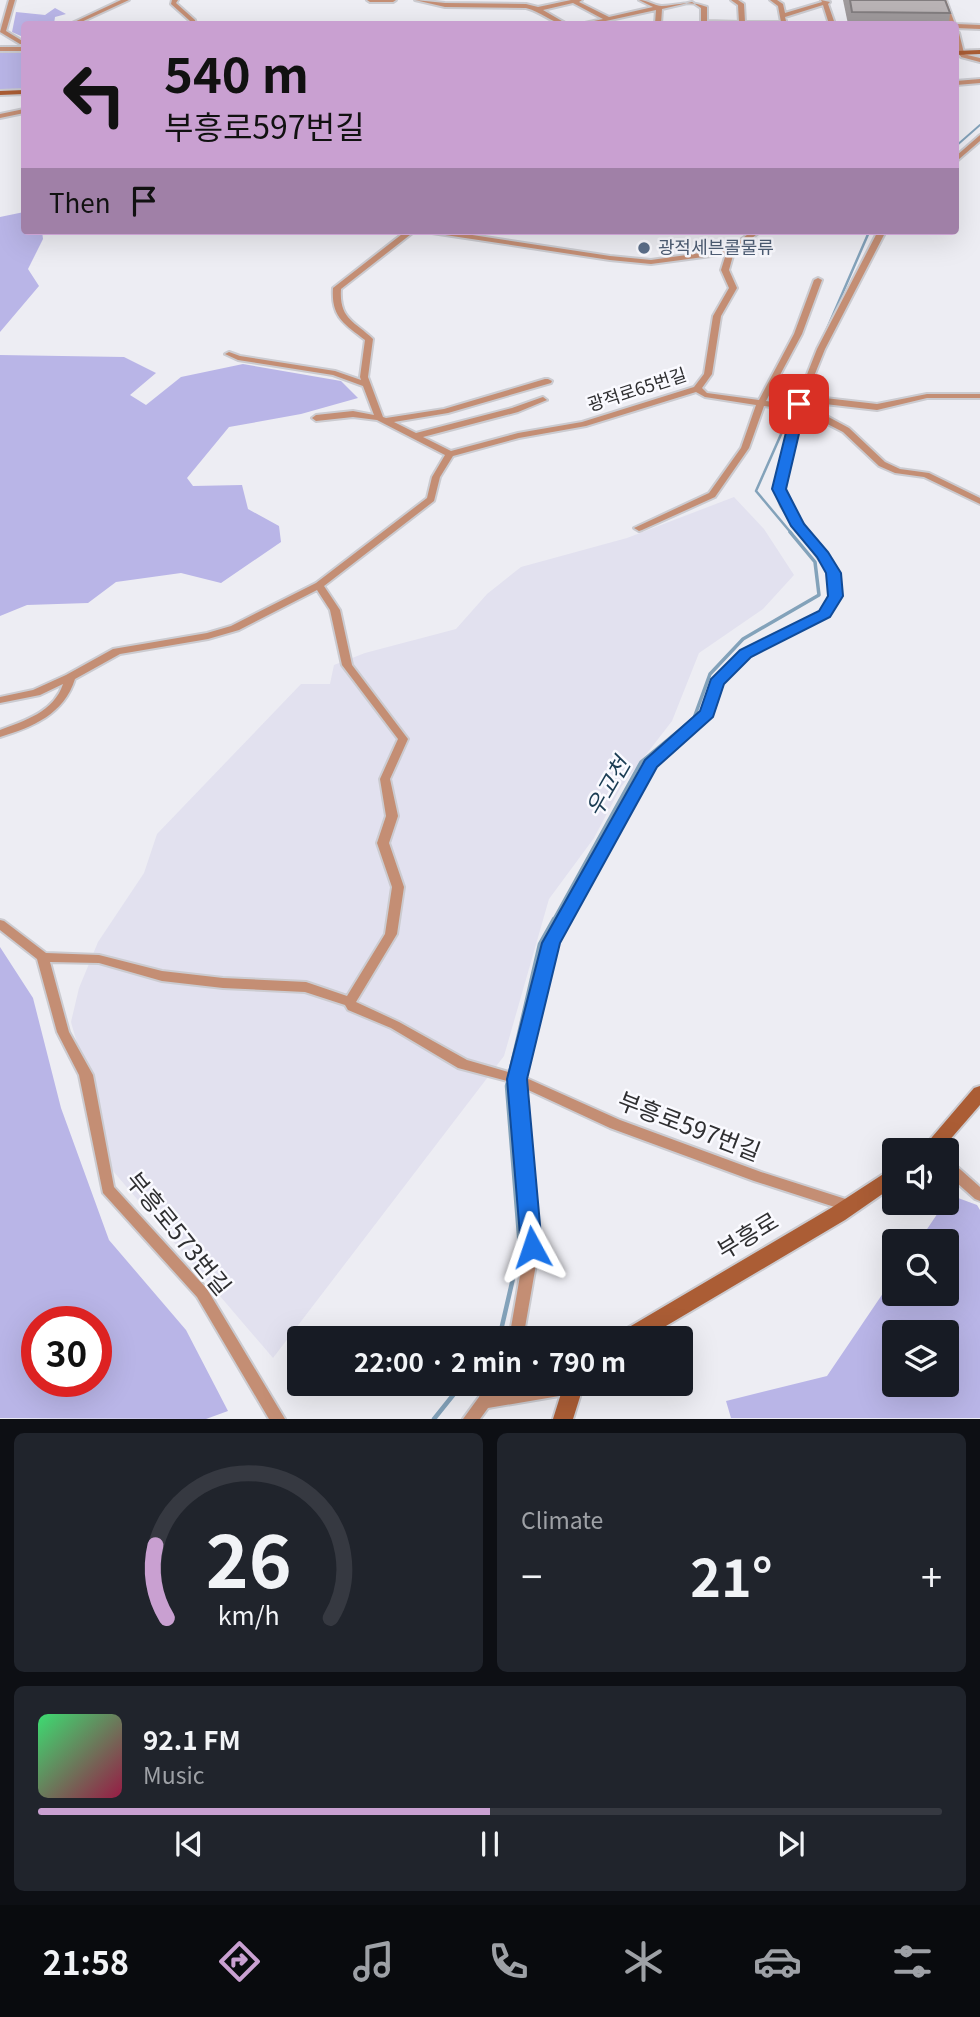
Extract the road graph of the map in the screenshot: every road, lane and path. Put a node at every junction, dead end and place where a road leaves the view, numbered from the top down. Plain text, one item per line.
1 (12, 0) edge
2 (126, 0) edge
3 (174, 0) edge
4 (370, 0) edge
5 (393, 0) edge
6 (418, 0) edge
7 (642, 0) edge
8 (693, 0) edge
9 (734, 0) edge
10 (773, 0) edge
11 (943, 0) edge
12 (576, 1) edge
13 (826, 1) edge
14 (659, 8) junction
15 (538, 9) junction
16 (782, 16) junction
17 (608, 19) junction
18 (80, 21) edge
19 (193, 21) edge
20 (559, 21) edge
21 (600, 21) edge
22 (658, 21) edge
23 (704, 21) edge
24 (743, 21) edge
25 (783, 21) edge
26 (831, 21) edge
27 (952, 21) edge
28 (959, 25) edge
29 (980, 27) edge
30 (21, 45) edge
31 (21, 46) edge
32 (0, 49) edge
33 (959, 54) edge
34 (980, 56) edge
35 (980, 81) edge
36 (959, 83) edge
37 (21, 92) edge
38 (0, 93) edge
39 (21, 112) edge
40 (0, 116) edge
41 (980, 136) edge
42 (959, 156) edge
43 (406, 235) edge
44 (460, 235) edge
45 (752, 235) edge
46 (880, 235) edge
47 (731, 251) junction
48 (818, 280) dead end
49 (229, 354) dead end
50 (548, 381) dead end
51 (366, 385) junction
52 (696, 389) junction
53 (980, 396) edge
54 (543, 400) dead end
55 (764, 403) junction
56 (797, 406) junction
57 (316, 418) dead end
58 (382, 420) junction
59 (416, 436) junction
60 (450, 454) junction
61 (980, 501) edge
62 (639, 528) dead end
63 (320, 585) junction
64 (71, 677) junction
65 (0, 700) edge
66 (0, 734) edge
67 (0, 924) edge
68 (43, 957) junction
69 (350, 1002) junction
70 (517, 1079) junction
71 (980, 1093) edge
72 (941, 1138) edge
73 (959, 1177) edge
74 (882, 1184) edge
75 (980, 1195) edge
76 (850, 1206) junction
77 (518, 1326) edge
78 (648, 1326) edge
79 (487, 1396) edge
80 (517, 1396) edge
81 (569, 1396) edge
82 (484, 1402) junction
83 (278, 1419) edge
84 (470, 1419) edge
85 (563, 1419) edge

1 - 30 street
2 - 18 street
3 - 19 street
4 - 5 street
6 - 15 street
7 - 14 street
8 - 14 street
8 - 23 street
9 - 24 street
10 - 16 street
11 - 27 street
12 - 15 street
12 - 17 street
13 - 16 street
13 - 26 street
14 - 17 street
14 - 22 street
15 - 20 street
16 - 25 street
17 - 21 street
28 - 29 street
31 - 32 street
33 - 34 main road
35 - 36 street
37 - 38 main road
39 - 40 street
41 - 42 street
43 - 51 street
44 - 47 street
45 - 47 street
46 - 56 street
47 - 52 street, 광적로65번길
48 - 55 street
49 - 51 street
50 - 58 street
51 - 58 street
52 - 55 street
52 - 60 street, 광적로65번길
53 - 56 street
54 - 59 street
55 - 56 street
55 - 62 street
56 - 61 street
56 - 70 street
57 - 58 street
58 - 59 street
59 - 60 street
60 - 63 street
63 - 64 street
63 - 69 street
64 - 65 street
64 - 66 street
67 - 68 street
68 - 69 street
68 - 83 street, 부흥로573번길
69 - 70 street, 부흥로597번길
70 - 76 street, 부흥로597번길
70 - 77 street
71 - 72 main road
73 - 75 street
74 - 76 main road, 부흥로
76 - 78 main road, 부흥로
79 - 82 street
80 - 82 street
81 - 85 main road
82 - 84 street

